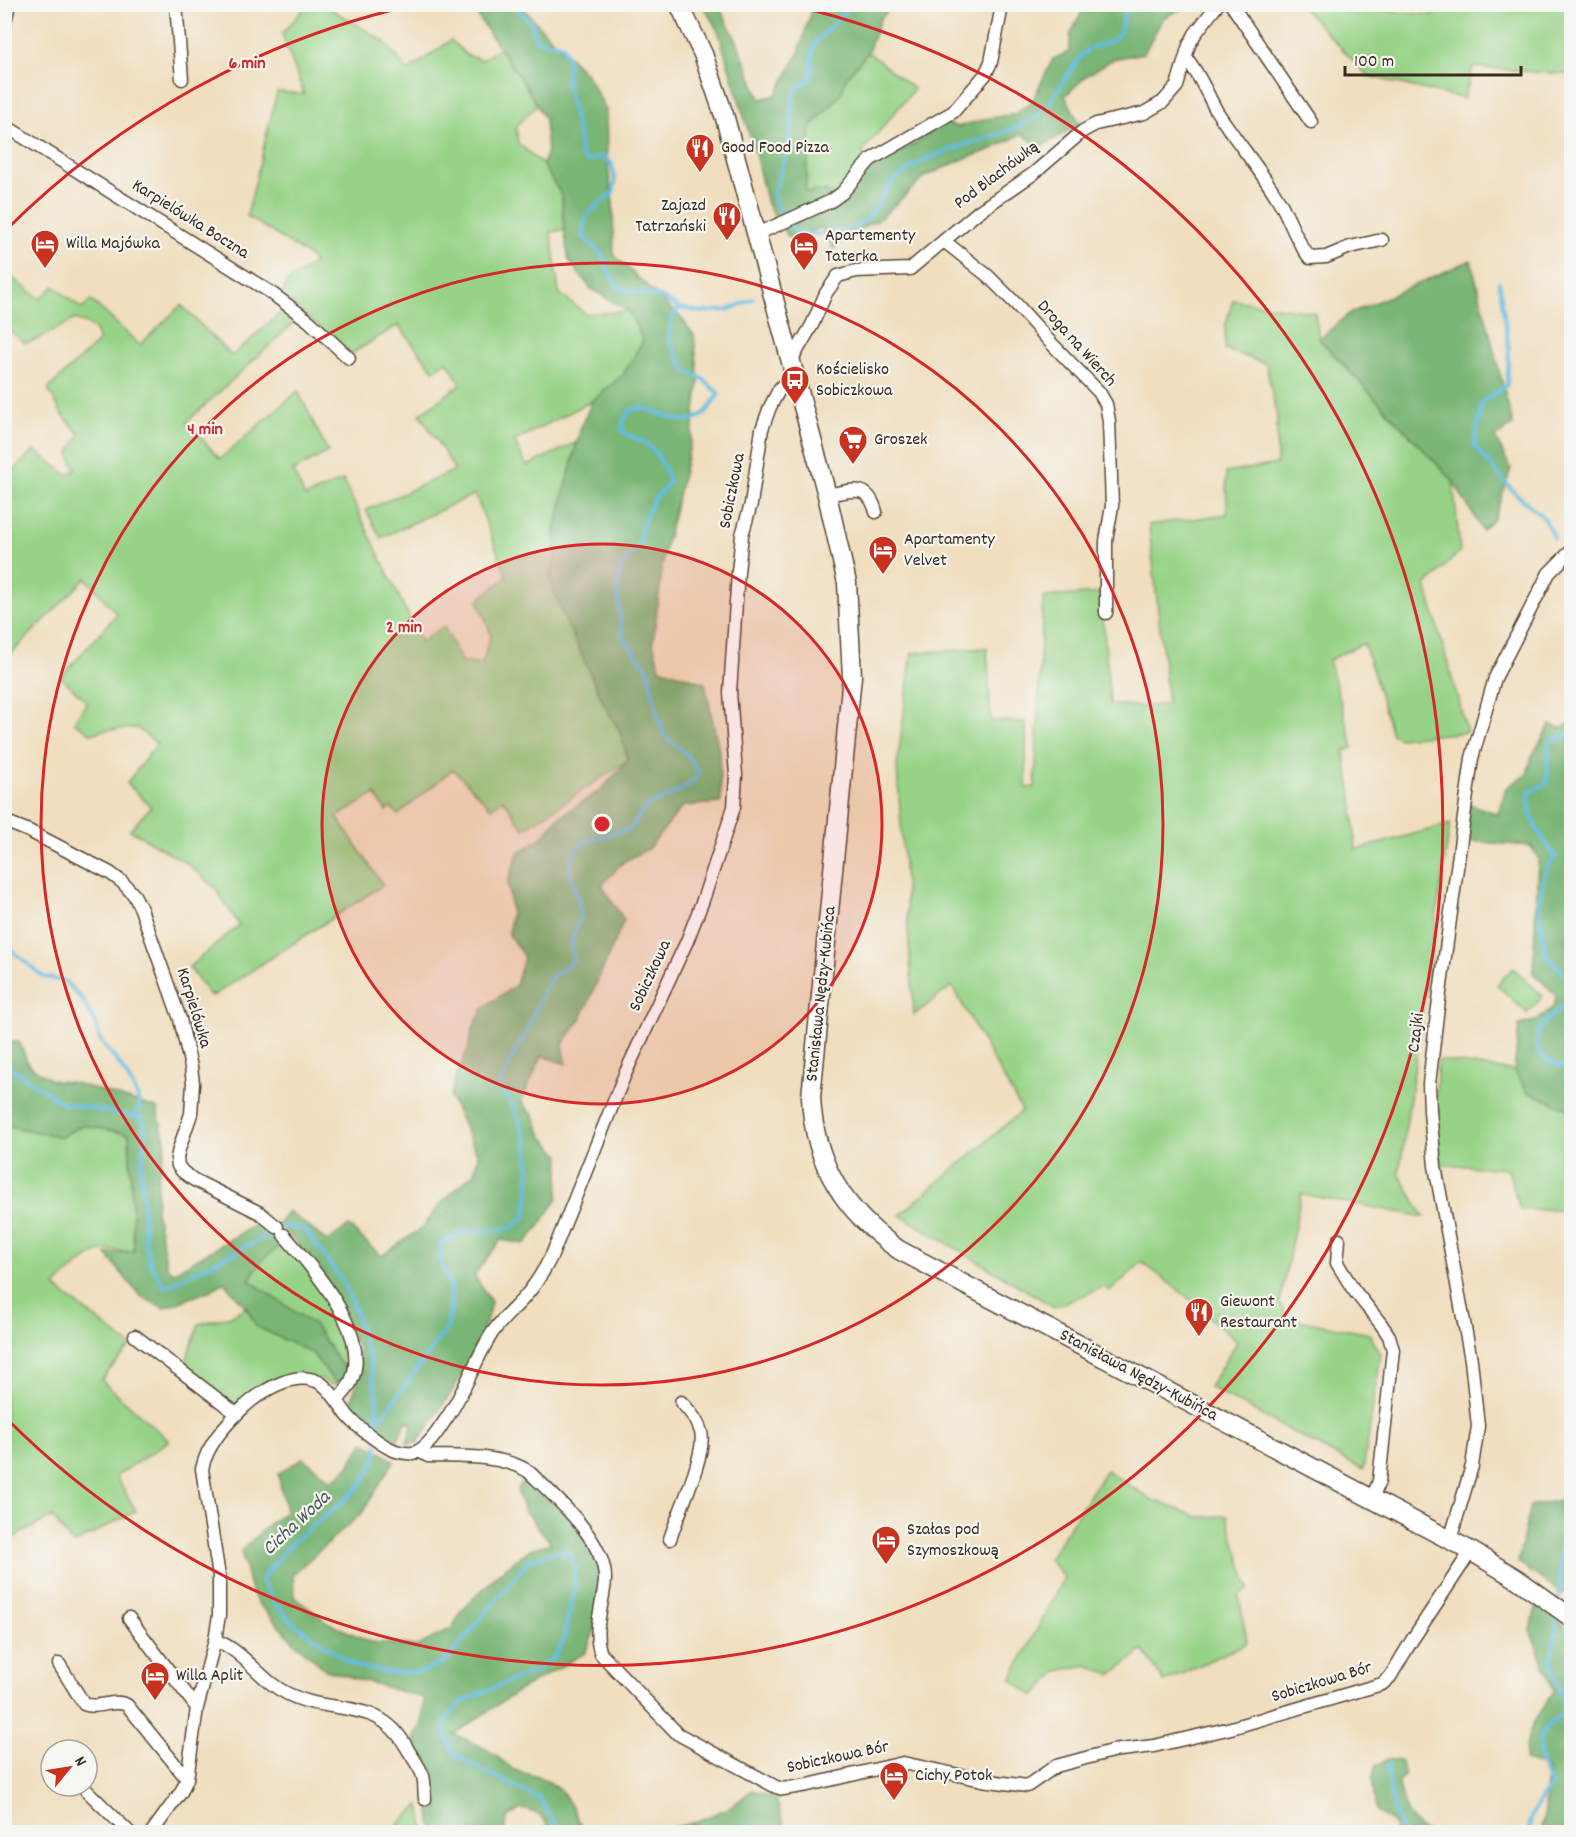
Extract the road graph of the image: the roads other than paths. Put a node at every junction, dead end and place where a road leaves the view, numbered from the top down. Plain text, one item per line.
1 (9, 4) edge
2 (176, 4) edge
3 (678, 4) edge
4 (1218, 4) edge
5 (1231, 4) edge
6 (1001, 11) dead end
7 (4, 27) edge
8 (1186, 58) junction
9 (183, 79) dead end
10 (1311, 122) dead end
11 (4, 125) edge
12 (757, 234) junction
13 (1382, 240) dead end
14 (944, 241) junction
15 (349, 358) dead end
16 (793, 367) junction
17 (827, 495) junction
18 (876, 512) dead end
19 (1572, 550) edge
20 (1106, 613) dead end
21 (4, 821) edge
22 (1339, 1240) dead end
23 (135, 1336) dead end
24 (337, 1400) junction
25 (681, 1402) dead end
26 (237, 1414) junction
27 (419, 1450) junction
28 (1372, 1499) junction
29 (670, 1539) dead end
30 (1450, 1540) junction
31 (1471, 1551) junction
32 (129, 1618) dead end
33 (1572, 1618) edge
34 (215, 1640) junction
35 (59, 1665) dead end
36 (198, 1708) junction
37 (187, 1779) junction
38 (94, 1798) edge
39 (425, 1799) dead end
40 (129, 1833) edge
41 (152, 1833) edge

1 - 7 street
2 - 9 street
3 - 12 street, Stanisława Nędzy-Kubińca
4 - 8 street, Pod Blachówką
5 - 10 street
6 - 12 street
8 - 13 street
8 - 14 street, Pod Blachówką
11 - 15 street, Karpielówka Boczna
12 - 16 street, Stanisława Nędzy-Kubińca
14 - 16 street, Pod Blachówką
14 - 20 street, Droga na Wierch
16 - 17 street, Stanisława Nędzy-Kubińca
16 - 27 street, Sobiczkowa
17 - 18 street
17 - 28 street, Stanisława Nędzy-Kubińca
19 - 30 street, Czajki
21 - 24 street, Karpielówka
22 - 28 street
23 - 26 street
24 - 26 street
24 - 27 street
25 - 29 street
26 - 34 street
27 - 31 street, Sobiczkowa Bór
28 - 30 street, Stanisława Nędzy-Kubińca
30 - 31 street, Stanisława Nędzy-Kubińca
31 - 33 street, Stanisława Nędzy-Kubińca
32 - 36 street
34 - 36 street
34 - 39 street
35 - 37 street
36 - 37 street
37 - 41 street
38 - 40 street

